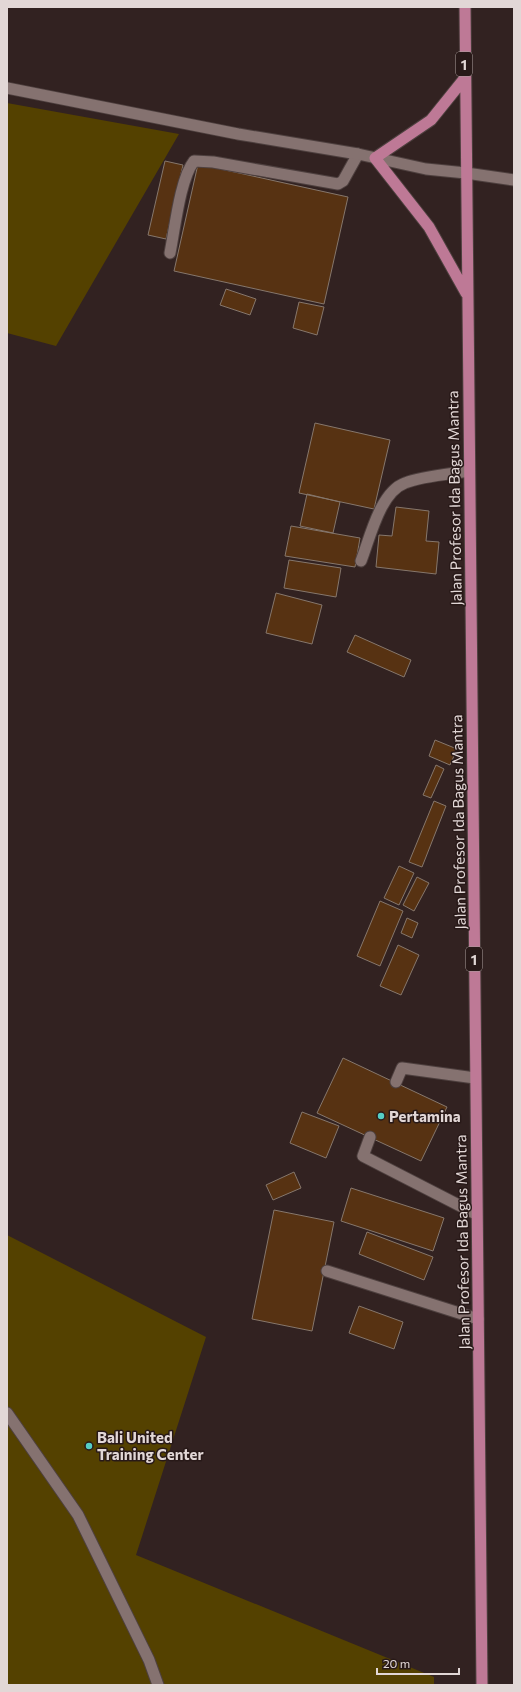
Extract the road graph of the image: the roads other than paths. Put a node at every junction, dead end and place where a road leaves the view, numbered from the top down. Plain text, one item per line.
1 (465, 7) edge
2 (464, 79) junction
3 (7, 88) edge
4 (358, 154) junction
5 (375, 158) junction
6 (466, 173) junction
7 (514, 180) edge
8 (170, 253) dead end
9 (467, 294) junction
10 (469, 471) junction
11 (361, 561) dead end
12 (475, 1078) junction
13 (396, 1082) dead end
14 (370, 1137) dead end
15 (476, 1214) junction
16 (327, 1271) dead end
17 (478, 1319) junction
18 (7, 1413) edge
19 (158, 1685) edge
20 (482, 1685) edge

1 - 2 highway, Jalan Profesor Ida Bagus Mantra / 1
2 - 5 highway
2 - 6 highway, Jalan Profesor Ida Bagus Mantra / 1
3 - 4 street
4 - 5 street
4 - 8 street
5 - 6 street
5 - 9 highway
6 - 7 street
6 - 9 highway, Jalan Profesor Ida Bagus Mantra / 1
9 - 10 highway, Jalan Profesor Ida Bagus Mantra / 1
10 - 11 street
10 - 12 highway, Jalan Profesor Ida Bagus Mantra / 1
12 - 13 street
12 - 15 highway, Jalan Profesor Ida Bagus Mantra / 1
14 - 15 street
15 - 17 highway, Jalan Profesor Ida Bagus Mantra / 1
16 - 17 street
17 - 20 highway, Jalan Profesor Ida Bagus Mantra / 1
18 - 19 street

